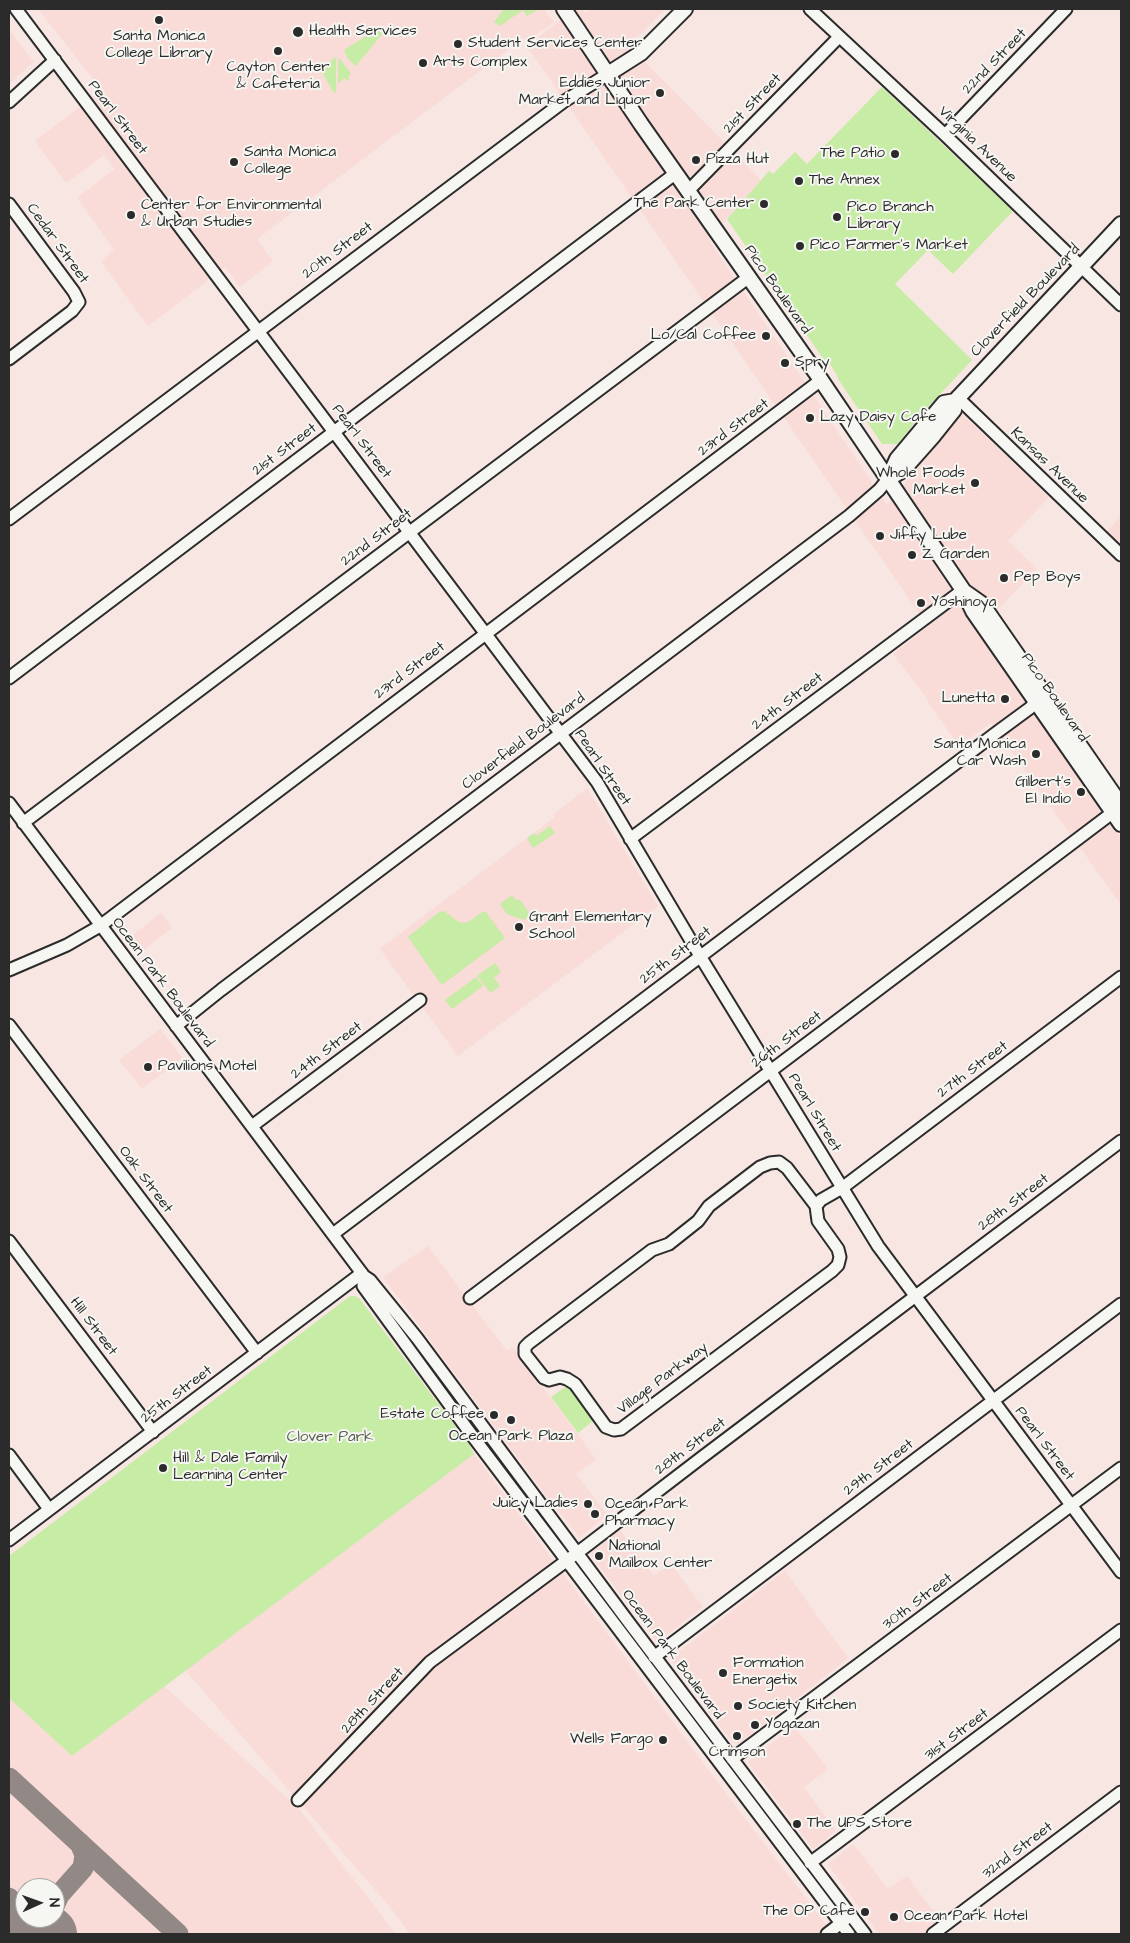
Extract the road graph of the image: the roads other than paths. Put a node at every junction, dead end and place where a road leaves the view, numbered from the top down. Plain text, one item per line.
1 (16, 9) edge
2 (564, 9) edge
3 (685, 9) edge
4 (810, 9) edge
5 (1066, 9) edge
6 (839, 37) junction
7 (54, 60) junction
8 (608, 74) junction
9 (9, 102) edge
10 (945, 136) junction
11 (676, 173) junction
12 (688, 191) junction
13 (9, 204) edge
14 (1121, 224) edge
15 (1081, 267) junction
16 (749, 277) junction
17 (1121, 305) edge
18 (259, 331) junction
19 (9, 360) edge
20 (821, 380) junction
21 (956, 399) junction
22 (334, 432) junction
23 (888, 479) junction
24 (9, 519) edge
25 (409, 532) junction
26 (1121, 555) edge
27 (963, 590) junction
28 (486, 633) junction
29 (9, 678) edge
30 (1038, 695) junction
31 (561, 734) junction
32 (9, 803) edge
33 (1119, 812) edge
34 (23, 823) junction
35 (630, 839) junction
36 (100, 926) junction
37 (700, 956) junction
38 (9, 970) edge
39 (1121, 977) edge
40 (420, 1000) dead end
41 (9, 1026) edge
42 (176, 1026) junction
43 (771, 1071) junction
44 (252, 1126) junction
45 (1121, 1141) edge
46 (842, 1188) junction
47 (816, 1206) junction
48 (332, 1234) junction
49 (9, 1241) edge
50 (363, 1275) junction
51 (915, 1297) junction
52 (470, 1298) dead end
53 (1121, 1304) edge
54 (257, 1353) junction
55 (993, 1401) junction
56 (153, 1432) junction
57 (9, 1456) edge
58 (1121, 1468) edge
59 (1071, 1506) junction
60 (49, 1510) junction
61 (9, 1540) edge
62 (577, 1554) junction
63 (567, 1561) junction
64 (1121, 1572) edge
65 (1121, 1630) edge
66 (654, 1657) junction
67 (732, 1759) junction
68 (1121, 1792) edge
69 (298, 1800) dead end
70 (810, 1863) junction
71 (851, 1915) junction
72 (841, 1923) junction
73 (827, 1934) edge
74 (849, 1934) edge
75 (865, 1934) edge
76 (932, 1934) edge

1 - 7 street, Pearl Street
2 - 8 main road, Pico Boulevard
3 - 8 main road, 20th Street
4 - 6 street, Virginia Avenue
5 - 10 street, 22nd Street
6 - 10 street, Virginia Avenue
6 - 12 street, 21st Street
7 - 9 street
7 - 18 street, Pearl Street
8 - 11 main road, Pico Boulevard
8 - 18 street, 20th Street
10 - 15 street, Virginia Avenue
11 - 12 main road, Pico Boulevard
11 - 22 street, 21st Street
12 - 16 main road, Pico Boulevard
13 - 19 street, Cedar Street
14 - 15 main road, Cloverfield Boulevard
15 - 17 street, Virginia Avenue
15 - 21 main road, Cloverfield Boulevard
16 - 20 main road, Pico Boulevard
16 - 25 street, 22nd Street
18 - 22 street, Pearl Street
18 - 24 street, 20th Street
20 - 23 main road, Pico Boulevard
20 - 28 street, 23rd Street
21 - 23 main road, Cloverfield Boulevard
21 - 26 street, Kansas Avenue
22 - 25 street, Pearl Street
22 - 29 street, 21st Street
23 - 27 main road, Pico Boulevard
23 - 31 street, Cloverfield Boulevard
25 - 28 street, Pearl Street
25 - 34 street, 22nd Street
27 - 30 main road, Pico Boulevard
27 - 35 street, 24th Street
28 - 31 street, Pearl Street
28 - 36 street, 23rd Street
30 - 33 main road, Pico Boulevard
30 - 37 street, 25th Street
31 - 35 street, Pearl Street
31 - 42 street, Cloverfield Boulevard
32 - 34 street, Ocean Park Boulevard
33 - 43 street, 26th Street
34 - 36 street, Ocean Park Boulevard
35 - 37 street, Pearl Street
36 - 38 street, 23rd Street
36 - 42 street, Ocean Park Boulevard
37 - 43 street, Pearl Street
37 - 48 street, 25th Street
39 - 46 street, 27th Street
40 - 44 street, 24th Street
41 - 54 street, Oak Street
42 - 44 street, Ocean Park Boulevard
43 - 46 street, Pearl Street
43 - 52 street, 26th Street
44 - 48 street, Ocean Park Boulevard
45 - 51 street, 28th Street
46 - 47 street, 27th Street
46 - 51 street, Pearl Street
47 - 47 street, Village Parkway
48 - 50 street, Ocean Park Boulevard
49 - 56 street, Hill Street
50 - 54 street, 25th Street
50 - 62 street, Ocean Park Boulevard
50 - 63 street, Ocean Park Boulevard
51 - 55 street, Pearl Street
51 - 62 street, 28th Street
53 - 55 street, 29th Street
54 - 56 street, 25th Street
55 - 59 street, Pearl Street
55 - 66 street, 29th Street
56 - 60 street, 25th Street
57 - 60 street
58 - 59 street, 30th Street
59 - 64 street, Pearl Street
59 - 67 street, 30th Street
60 - 61 street, 25th Street
62 - 63 street, 28th Street
62 - 66 street, Ocean Park Boulevard
63 - 69 street, 28th Street
63 - 72 street, Ocean Park Boulevard
65 - 70 street, 31st Street
66 - 67 street, Ocean Park Boulevard
67 - 70 street, Ocean Park Boulevard
68 - 76 street, 32nd Street
70 - 71 street, Ocean Park Boulevard
71 - 72 street
71 - 75 street, Ocean Park Boulevard
72 - 73 street
72 - 74 street, Ocean Park Boulevard

